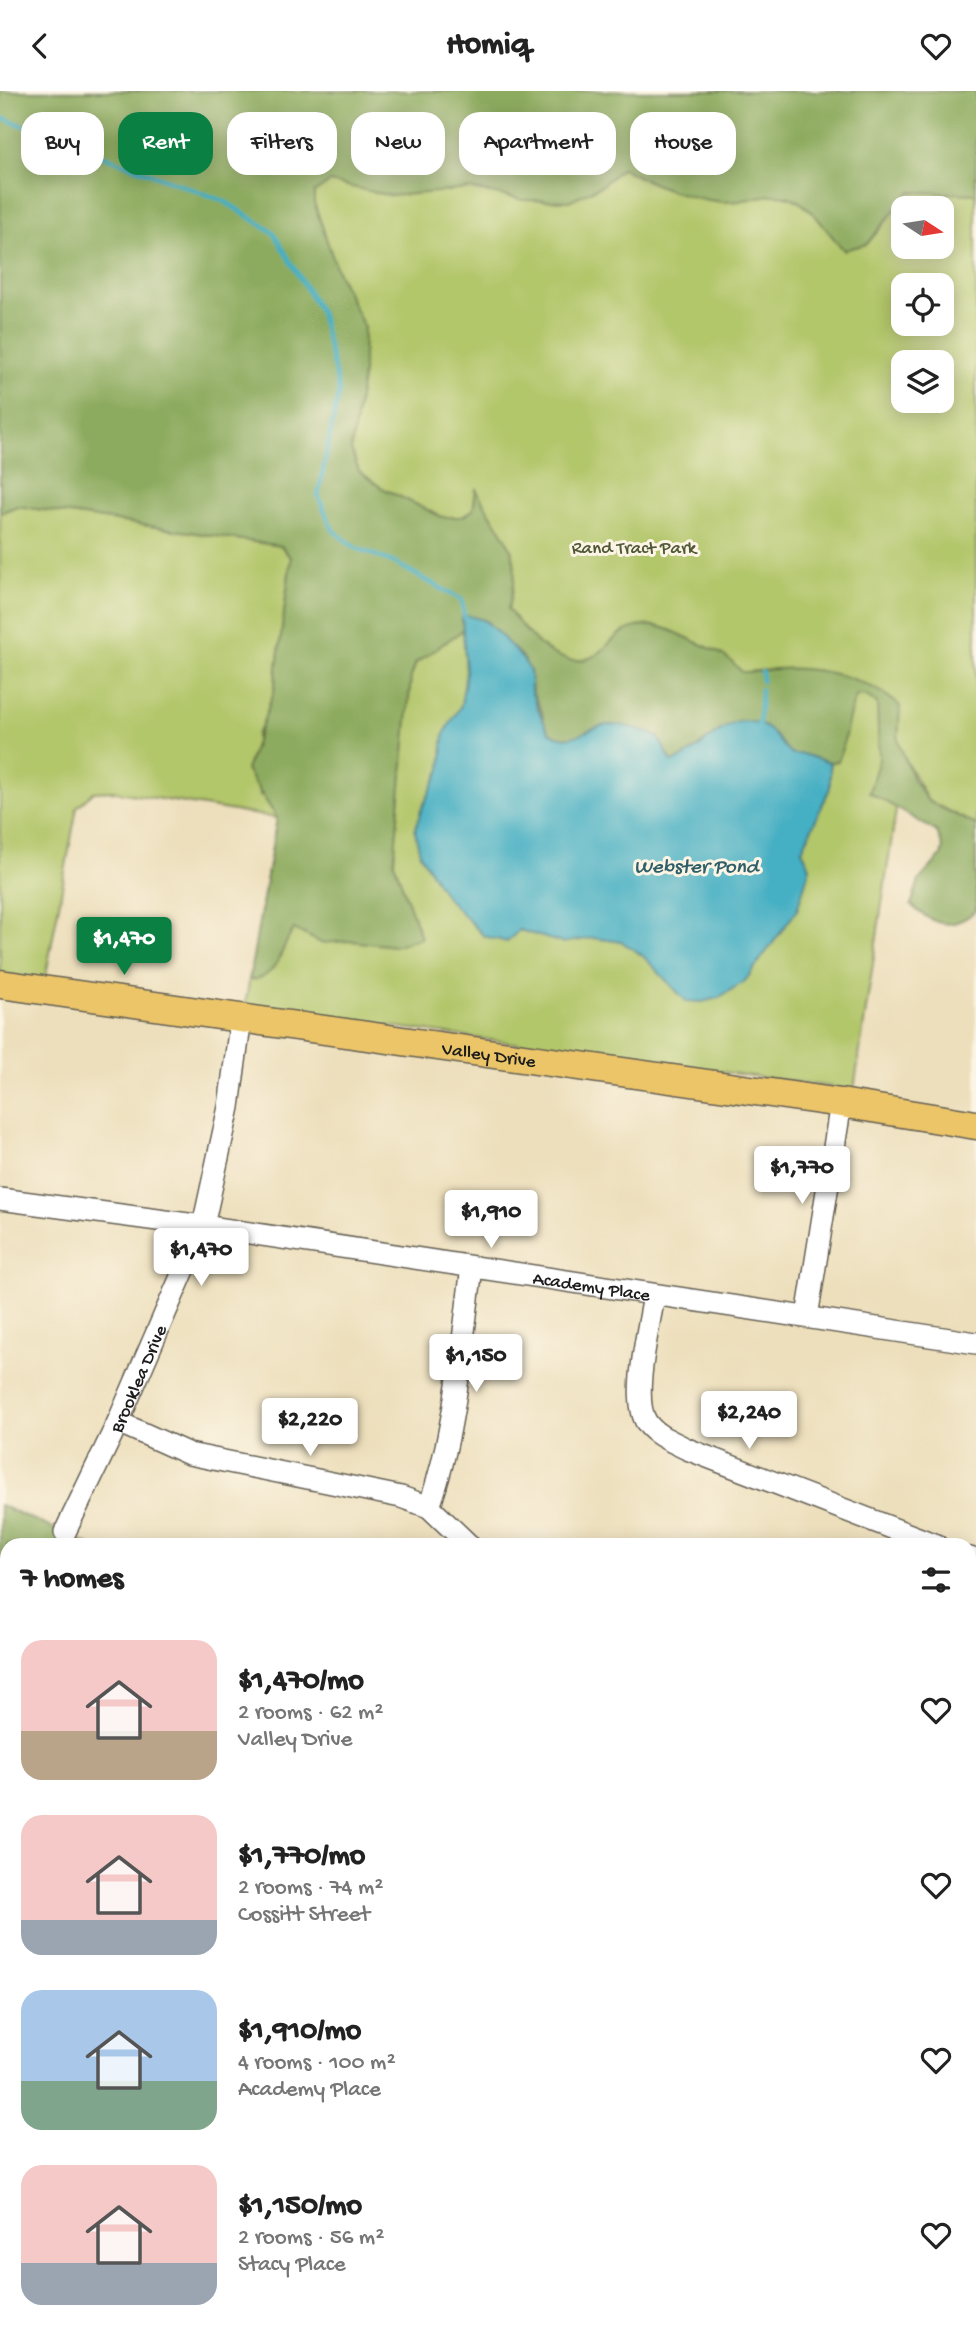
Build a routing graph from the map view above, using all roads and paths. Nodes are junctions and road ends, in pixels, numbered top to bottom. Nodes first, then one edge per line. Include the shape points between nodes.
1 (0, 984) edge
2 (241, 1017) junction
3 (841, 1103) junction
4 (976, 1125) edge
5 (0, 1199) edge
6 (203, 1226) junction
7 (471, 1269) junction
8 (654, 1295) junction
9 (807, 1317) junction
10 (976, 1343) edge
11 (118, 1422) junction
12 (429, 1507) junction
13 (65, 1532) dead end
14 (462, 1538) edge
15 (918, 1538) edge

1 - 2 main road, Valley Drive
2 - 3 main road, Valley Drive
2 - 6 street, Brooklea Drive via 229,1107
3 - 4 main road, Valley Drive
3 - 9 street
5 - 6 street, Academy Place
6 - 7 street, Academy Place
6 - 11 street, Brooklea Drive
7 - 8 street, Academy Place
7 - 12 street via 452,1408 439,1481
8 - 9 street, Academy Place
8 - 15 street via 640,1402 645,1421 654,1432 687,1450
9 - 10 street, Academy Place
11 - 12 street via 189,1454 401,1497
11 - 13 street, Brooklea Drive
12 - 14 street

